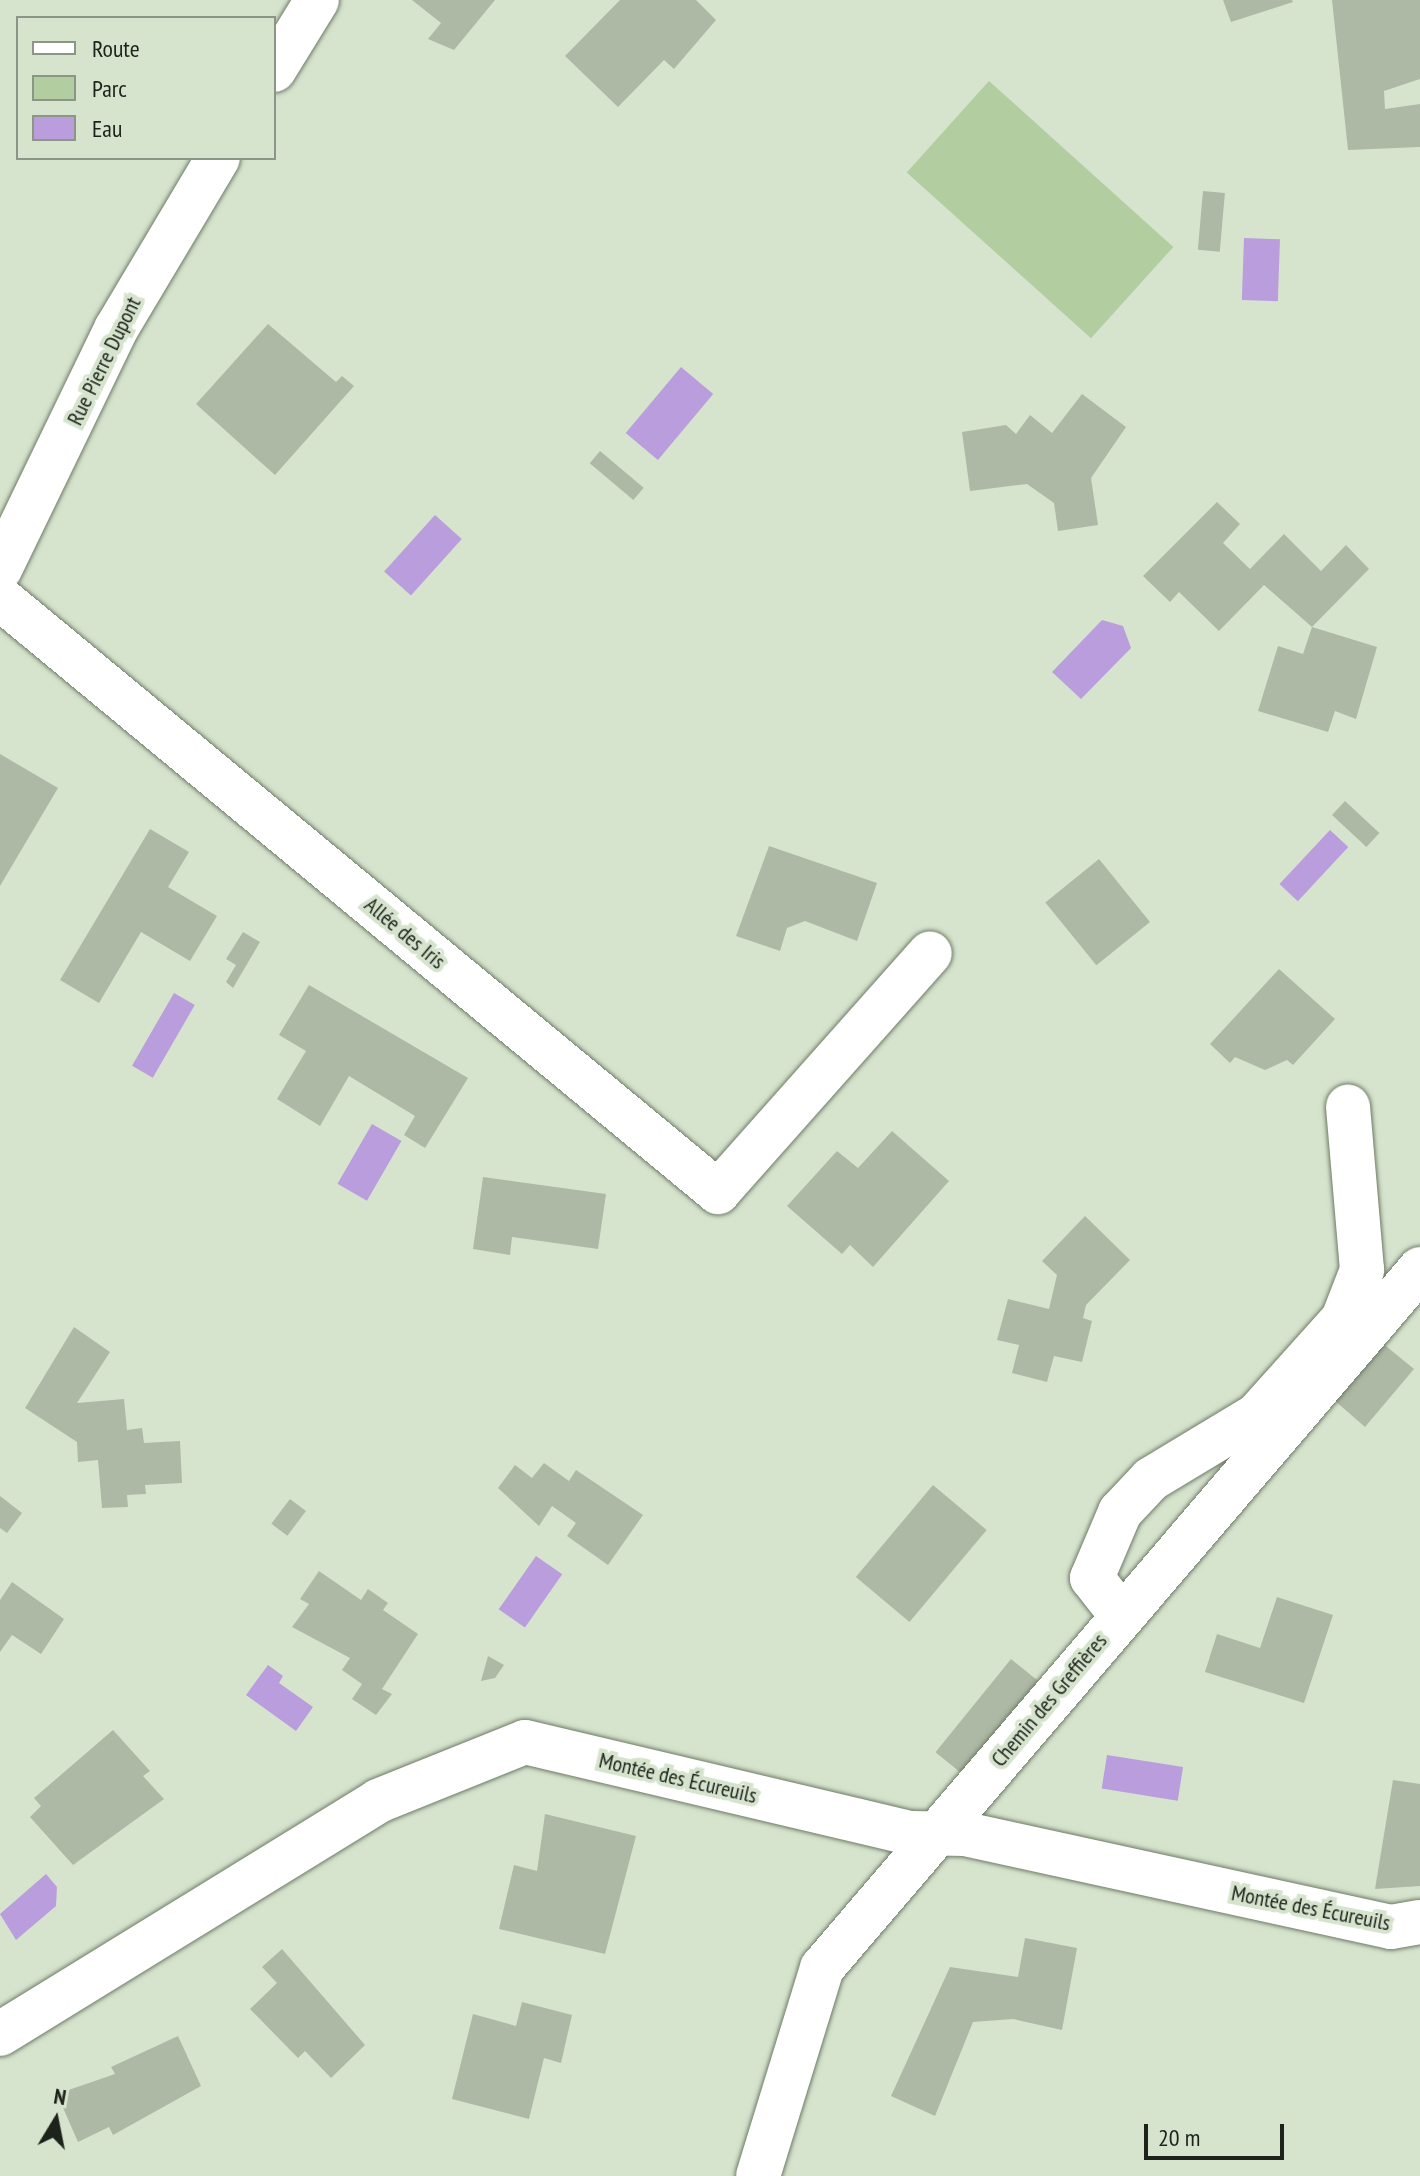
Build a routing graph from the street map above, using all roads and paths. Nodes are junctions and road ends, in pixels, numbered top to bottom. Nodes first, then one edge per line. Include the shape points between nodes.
1 (317, 0) edge
2 (276, 67) edge
3 (217, 160) edge
4 (0, 569) edge
5 (0, 598) edge
6 (930, 953) dead end
7 (1348, 1107) dead end
8 (1420, 1269) edge
9 (1121, 1615) junction
10 (939, 1831) junction
11 (1420, 1922) edge
12 (0, 2034) edge
13 (758, 2176) edge

1 - 2 street
3 - 4 street, Rue Pierre Dupont via 116,329
5 - 6 street, Allée des Iris via 718,1192
7 - 9 street via 1362,1270 1343,1319 1257,1415 1151,1479 1120,1512 1092,1578
8 - 9 street, Chemin des Greffières
9 - 10 street, Chemin des Greffières
10 - 11 street, Montée des Écureuils via 1391,1927
10 - 12 street, Montée des Écureuils via 911,1833 525,1742 378,1801
10 - 13 street, Chemin des Greffières via 822,1968

